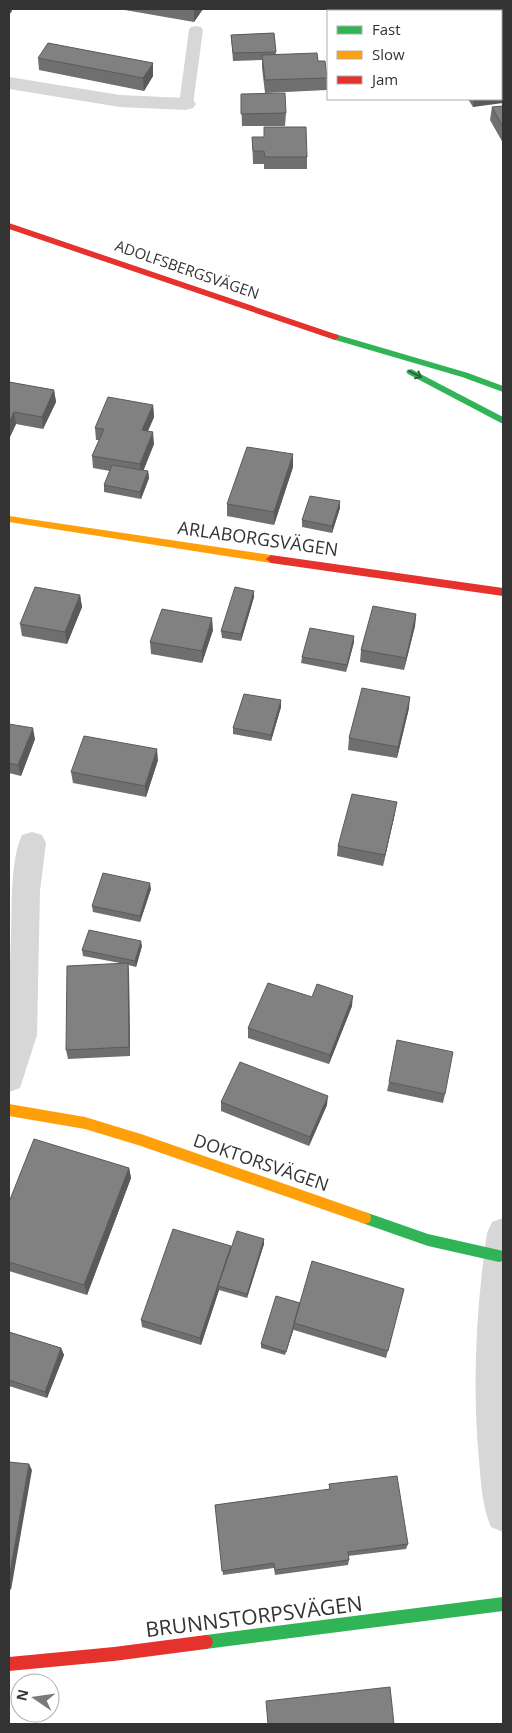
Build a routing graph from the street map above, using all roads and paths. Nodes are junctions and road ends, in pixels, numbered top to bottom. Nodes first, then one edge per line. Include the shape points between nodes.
1 (196, 30) dead end
2 (9, 83) edge
3 (186, 104) joint
4 (9, 226) edge
5 (356, 344) junction
6 (503, 389) edge
7 (503, 421) edge
8 (9, 519) edge
9 (503, 592) edge
10 (32, 843) dead end
11 (9, 1078) edge
12 (9, 1110) edge
13 (501, 1244) edge
14 (503, 1515) edge
15 (503, 1604) edge
16 (9, 1664) edge

1 - 3 lane
2 - 3 street via 120,101
4 - 5 street, ADOLFSBERGSVÄGEN
5 - 6 street, ADOLFSBERGSVÄGEN
5 -> 7 street, ADOLFSBERGSVÄGEN
8 - 9 street, ARLABORGSVÄGEN
10 - 11 street via 26,891 22,1035
12 - 13 street, DOKTORSVÄGEN via 86,1123 141,1140 428,1240
13 - 14 street via 490,1399
15 - 16 street, BRUNNSTORPSVÄGEN via 114,1654

